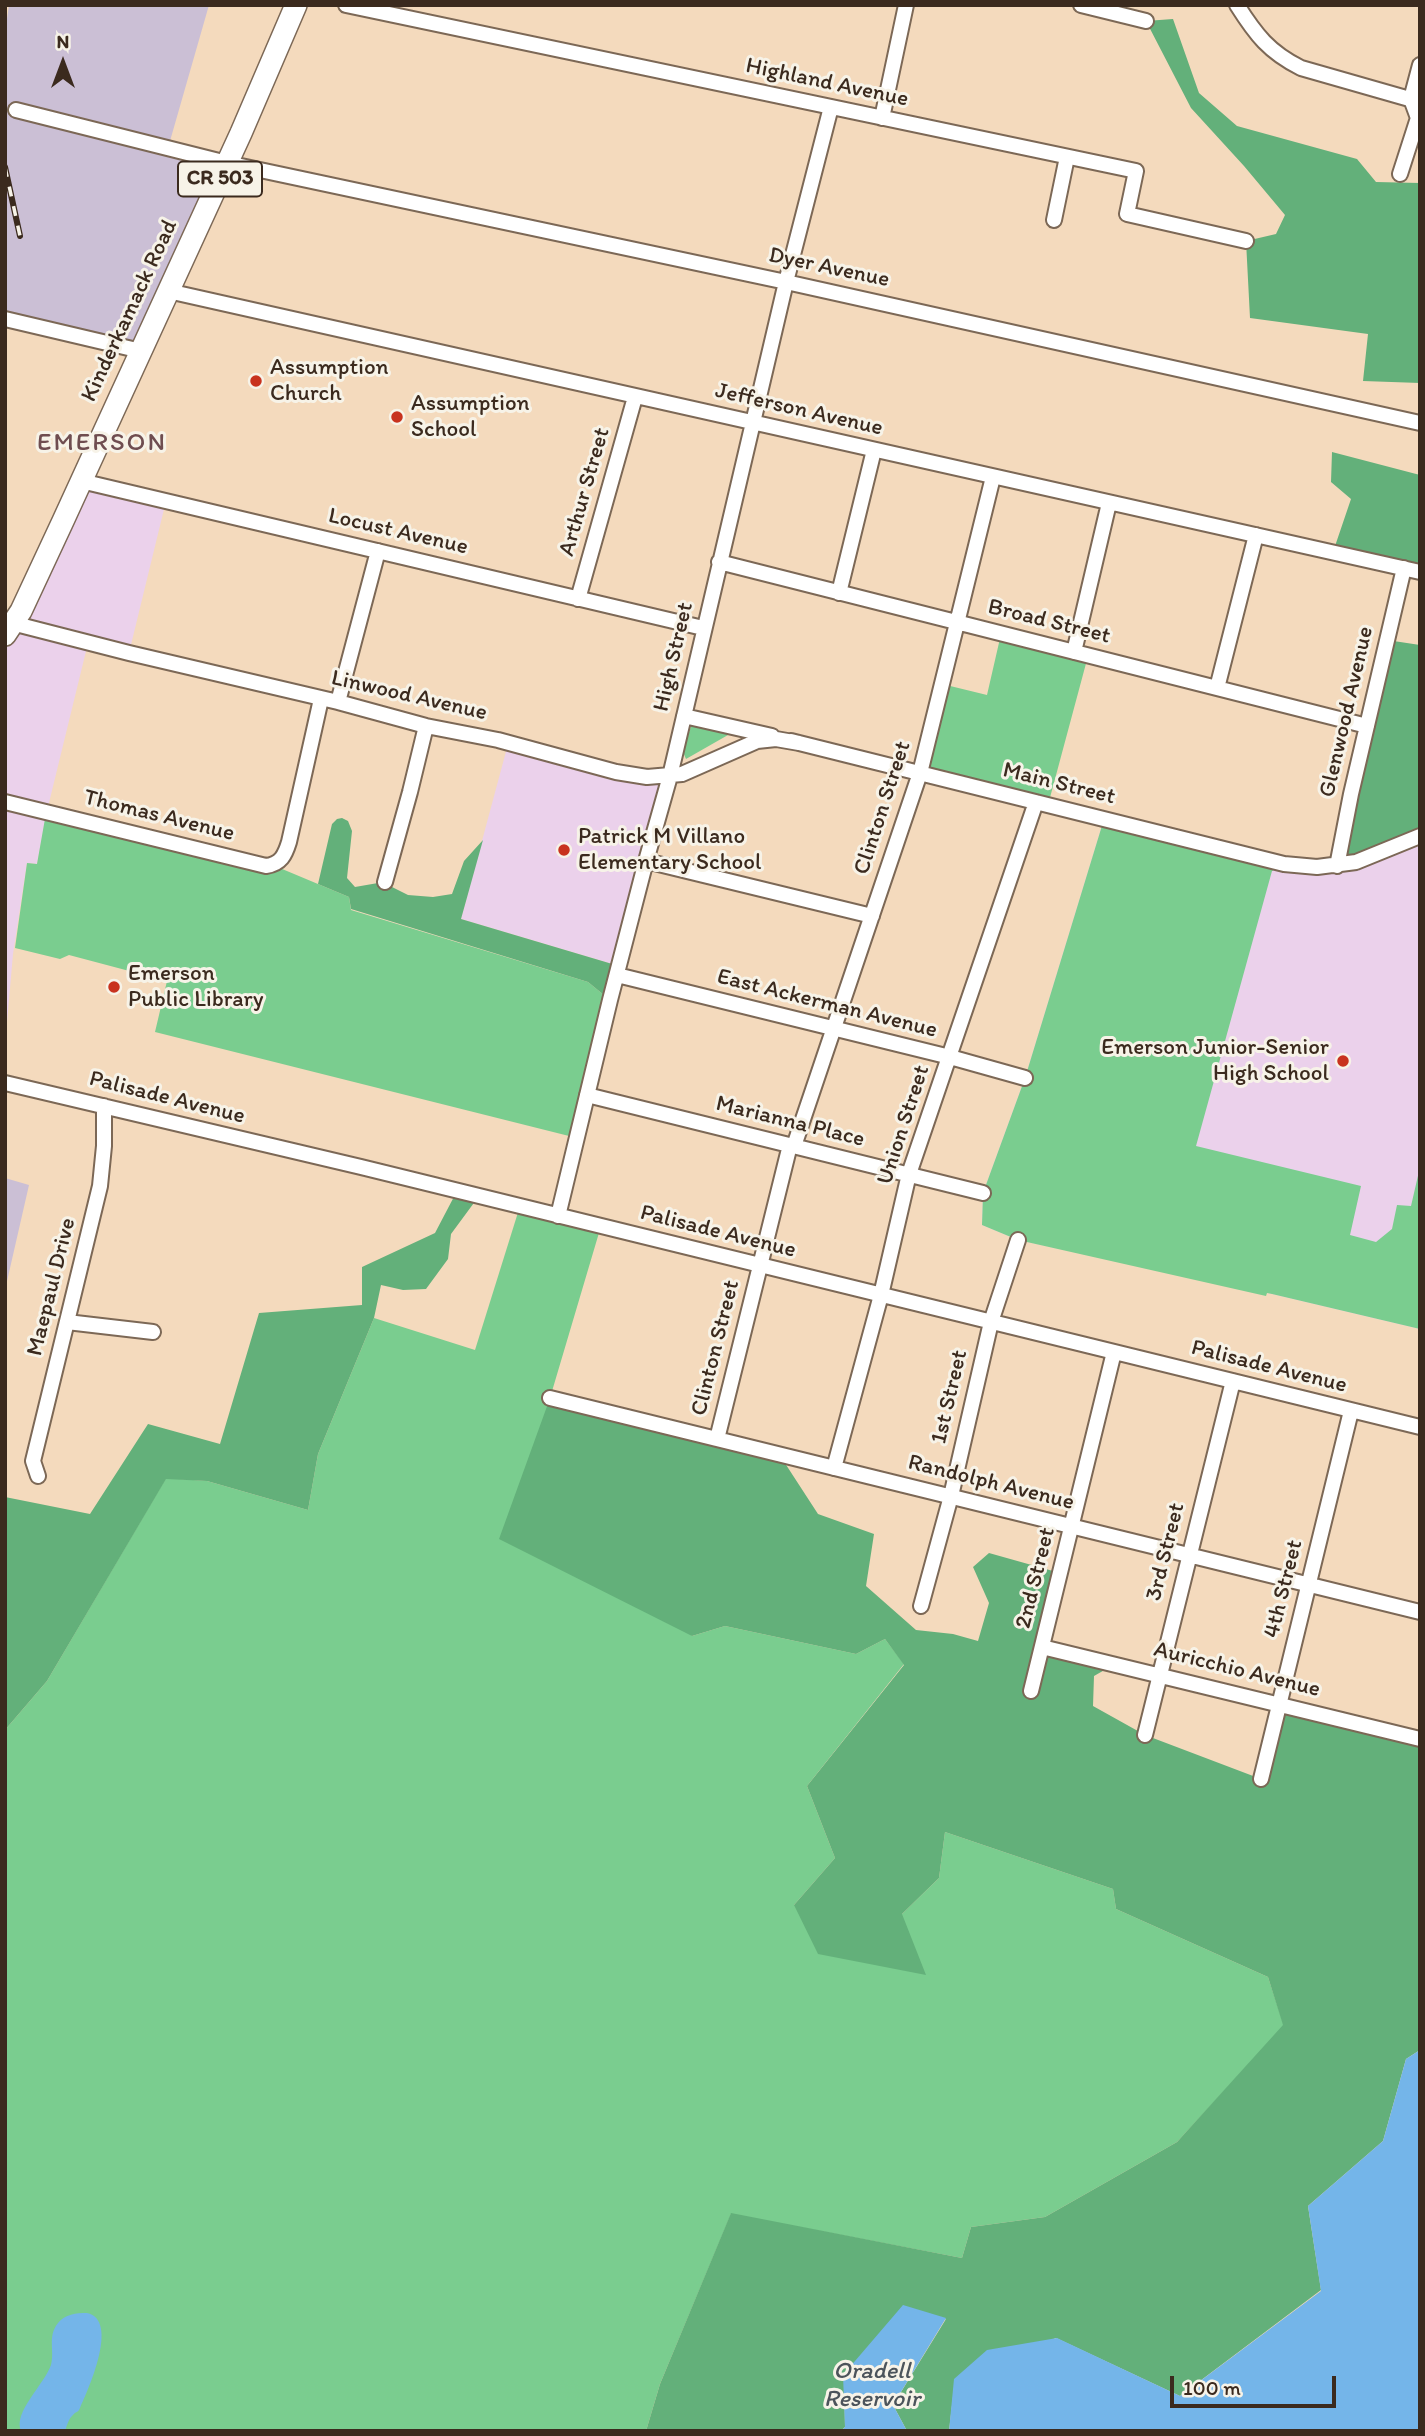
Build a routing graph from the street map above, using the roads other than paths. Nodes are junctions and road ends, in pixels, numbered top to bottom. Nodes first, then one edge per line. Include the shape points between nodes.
1 (296, 5) edge
2 (346, 5) edge
3 (906, 5) edge
4 (1080, 5) edge
5 (1237, 5) edge
6 (1146, 21) dead end
7 (1420, 65) edge
8 (1415, 100) edge
9 (831, 107) junction
10 (16, 110) dead end
11 (882, 118) junction
12 (1067, 157) junction
13 (227, 163) junction
14 (1400, 174) dead end
15 (1054, 220) dead end
16 (1246, 241) dead end
17 (786, 282) junction
18 (168, 291) junction
19 (5, 319) edge
20 (141, 351) junction
21 (635, 397) junction
22 (752, 423) junction
23 (1420, 423) edge
24 (874, 450) junction
25 (993, 477) junction
26 (81, 481) junction
27 (1109, 503) junction
28 (1256, 535) junction
29 (378, 551) junction
30 (719, 562) junction
31 (1404, 568) junction
32 (1420, 572) edge
33 (839, 593) junction
34 (579, 599) junction
35 (957, 623) junction
36 (8, 627) edge
37 (703, 628) junction
38 (1074, 652) junction
39 (1217, 688) junction
40 (321, 699) junction
41 (338, 702) junction
42 (684, 716) junction
43 (426, 726) junction
44 (1367, 726) junction
45 (799, 743) junction
46 (920, 773) junction
47 (670, 776) junction
48 (5, 802) edge
49 (1036, 802) junction
50 (1420, 836) edge
51 (646, 861) junction
52 (1337, 866) junction
53 (385, 882) dead end
54 (872, 916) junction
55 (617, 975) junction
56 (834, 1030) junction
57 (950, 1057) junction
58 (1026, 1079) dead end
59 (5, 1083) edge
60 (587, 1095) junction
61 (104, 1106) junction
62 (792, 1146) junction
63 (909, 1174) junction
64 (983, 1193) dead end
65 (558, 1216) junction
66 (1018, 1240) dead end
67 (760, 1265) junction
68 (881, 1295) junction
69 (991, 1321) junction
70 (67, 1322) junction
71 (153, 1332) dead end
72 (1114, 1352) junction
73 (1233, 1381) junction
74 (550, 1398) dead end
75 (1351, 1410) junction
76 (1420, 1427) edge
77 (717, 1439) junction
78 (834, 1468) junction
79 (38, 1476) dead end
80 (951, 1496) junction
81 (1071, 1526) junction
82 (1189, 1555) junction
83 (1309, 1585) junction
84 (921, 1606) dead end
85 (1420, 1612) edge
86 (1042, 1647) junction
87 (1160, 1674) junction
88 (1031, 1691) dead end
89 (1279, 1704) junction
90 (1144, 1735) dead end
91 (1420, 1739) edge
92 (1261, 1779) dead end

1 - 13 main road, Kinderkamack Road / CR 503
2 - 9 street, Highland Avenue
3 - 11 street
4 - 6 street
5 - 8 street via 1255,34 1285,60
7 - 8 street
8 - 14 street via 1418,118
9 - 11 street, Highland Avenue
9 - 17 street, High Street
10 - 13 street, Dyer Avenue
11 - 12 street, Highland Avenue
12 - 15 street
12 - 16 street, Highland Avenue via 1136,171 1127,214
13 - 17 street, Dyer Avenue
13 - 18 main road, Kinderkamack Road / CR 503
17 - 22 street, High Street
17 - 23 street, Dyer Avenue
18 - 20 main road, Kinderkamack Road / CR 503
18 - 21 street, Jefferson Avenue
19 - 20 street
20 - 26 main road, Kinderkamack Road / CR 503
21 - 22 street, Jefferson Avenue
21 - 34 street, Arthur Street
22 - 24 street, Jefferson Avenue
22 - 30 street, High Street
24 - 25 street, Jefferson Avenue
24 - 33 street
25 - 27 street, Jefferson Avenue
25 - 35 street, Clinton Street
26 - 29 street, Locust Avenue
26 - 36 main road, Kinderkamack Road / CR 503
27 - 28 street, Jefferson Avenue
27 - 38 street
28 - 31 street, Jefferson Avenue
28 - 39 street
29 - 34 street, Locust Avenue
29 - 41 street
30 - 33 street, Broad Street
30 - 37 street, High Street
31 - 32 street, Jefferson Avenue
31 - 44 street, Glenwood Avenue
33 - 35 street, Broad Street
34 - 37 street, Locust Avenue
35 - 38 street, Broad Street
35 - 46 street, Clinton Street
36 - 40 street, Linwood Avenue
37 - 42 street, High Street
38 - 39 street, Broad Street
39 - 44 street, Broad Street
40 - 41 street, Linwood Avenue
40 - 48 street, Thomas Avenue via 289,842 281,861 266,866
41 - 43 street, Linwood Avenue
42 - 45 street, Main Street
42 - 47 street, High Street
43 - 47 street, Linwood Avenue via 616,772
43 - 53 street
44 - 52 street, Glenwood Avenue
45 - 46 street, Main Street
45 - 47 street, Linwood Avenue via 757,741
46 - 49 street, Main Street
46 - 54 street, Clinton Street
47 - 51 street, High Street
49 - 52 street, Main Street via 1284,864
49 - 57 street, Union Street
50 - 52 street, Main Street via 1375,856
51 - 54 street
51 - 55 street, High Street
54 - 56 street, Clinton Street
55 - 56 street, East Ackerman Avenue
55 - 60 street, High Street
56 - 57 street, East Ackerman Avenue
56 - 62 street, Clinton Street
57 - 58 street, East Ackerman Avenue
57 - 63 street, Union Street
59 - 61 street, Palisade Avenue
60 - 62 street, Marianna Place
60 - 65 street, High Street
61 - 65 street, Palisade Avenue
61 - 70 street, Maepaul Drive via 100,1186
62 - 63 street, Marianna Place
62 - 67 street, Clinton Street
63 - 64 street, Marianna Place
63 - 68 street, Union Street
65 - 67 street, Palisade Avenue
66 - 69 street, 1st Street
67 - 68 street, Palisade Avenue
67 - 77 street, Clinton Street
68 - 69 street, Palisade Avenue
68 - 78 street, Union Street
69 - 72 street, Palisade Avenue
69 - 80 street, 1st Street
70 - 71 street
70 - 79 street, Maepaul Drive via 33,1461
72 - 73 street, Palisade Avenue
72 - 81 street, 2nd Street
73 - 75 street, Palisade Avenue
73 - 82 street, 3rd Street
74 - 77 street, Randolph Avenue
75 - 76 street, Palisade Avenue
75 - 83 street, 4th Street
77 - 78 street, Randolph Avenue
78 - 80 street, Randolph Avenue
80 - 81 street, Randolph Avenue
80 - 84 street, 1st Street
81 - 82 street, Randolph Avenue
81 - 86 street, 2nd Street
82 - 83 street, Randolph Avenue
82 - 87 street, 3rd Street
83 - 85 street, Randolph Avenue
83 - 89 street, 4th Street
86 - 87 street, Auricchio Avenue
86 - 88 street, 2nd Street
87 - 89 street, Auricchio Avenue
87 - 90 street, 3rd Street
89 - 91 street, Auricchio Avenue
89 - 92 street, 4th Street

